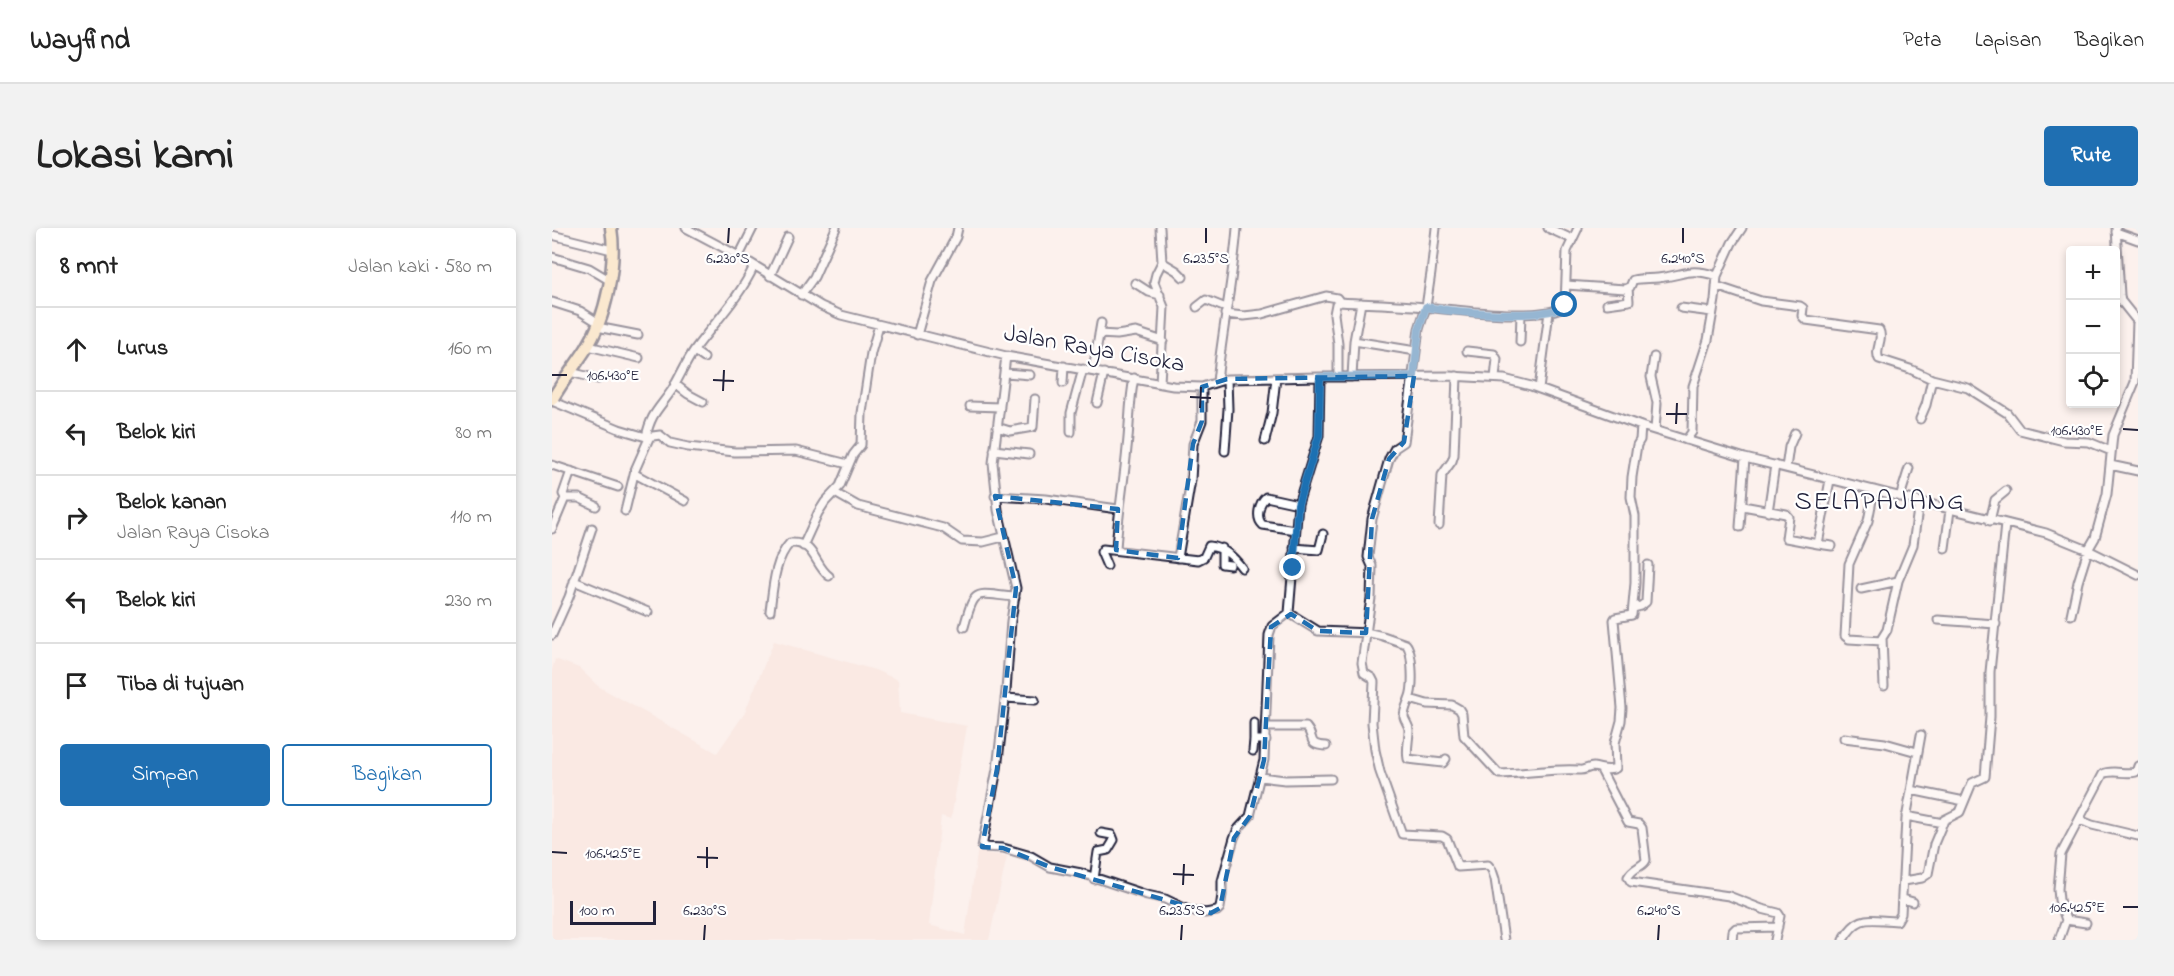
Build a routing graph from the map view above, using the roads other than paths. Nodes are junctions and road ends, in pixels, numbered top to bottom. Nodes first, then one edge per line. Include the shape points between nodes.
1 (611, 228) edge
2 (686, 228) edge
3 (753, 228) edge
4 (836, 228) edge
5 (958, 228) edge
6 (1160, 228) edge
7 (1237, 228) edge
8 (1436, 228) edge
9 (1548, 228) edge
10 (1578, 228) edge
11 (1742, 228) edge
12 (2116, 230) edge
13 (552, 235) edge
14 (788, 237) dead end
15 (1572, 239) junction
16 (2138, 240) edge
17 (612, 250) junction
18 (739, 256) junction
19 (552, 257) edge
20 (1162, 262) junction
21 (754, 266) junction
22 (770, 276) junction
23 (1717, 276) junction
24 (1184, 277) dead end
25 (609, 280) junction
26 (1134, 283) dead end
27 (1566, 285) junction
28 (1716, 286) junction
29 (1628, 288) junction
30 (801, 295) junction
31 (1160, 295) junction
32 (552, 302) edge
33 (1340, 302) junction
34 (1361, 303) junction
35 (1607, 304) dead end
36 (1197, 307) dead end
37 (1426, 307) junction
38 (1681, 308) dead end
39 (1226, 311) junction
40 (1549, 312) junction
41 (1712, 312) junction
42 (1521, 314) junction
43 (1101, 323) dead end
44 (598, 325) junction
45 (879, 326) junction
46 (1099, 334) junction
47 (638, 335) dead end
48 (917, 335) junction
49 (1163, 341) junction
50 (1354, 341) junction
51 (1520, 342) dead end
52 (588, 346) junction
53 (694, 351) junction
54 (1416, 351) junction
55 (1467, 351) dead end
56 (1006, 356) junction
57 (1654, 357) dead end
58 (639, 358) dead end
59 (704, 358) dead end
60 (2137, 360) edge
61 (1064, 366) junction
62 (1083, 369) junction
63 (1094, 370) junction
64 (570, 372) junction
65 (1005, 373) junction
66 (1104, 373) junction
67 (1030, 375) dead end
68 (1414, 376) junction
69 (1457, 376) junction
70 (1320, 377) junction
71 (1338, 377) junction
72 (1352, 377) junction
73 (1134, 378) junction
74 (1276, 378) junction
75 (1495, 378) junction
76 (598, 379) dead end
77 (1932, 379) junction
78 (1227, 380) junction
79 (1216, 382) junction
80 (1064, 383) dead end
81 (1160, 383) junction
82 (675, 384) junction
83 (1202, 387) junction
84 (1539, 389) junction
85 (1035, 399) dead end
86 (552, 400) edge
87 (703, 402) dead end
88 (1097, 403) dead end
89 (970, 406) dead end
90 (1000, 407) junction
91 (1920, 419) dead end
92 (1641, 426) junction
93 (997, 427) junction
94 (1655, 430) junction
95 (1071, 432) dead end
96 (1795, 432) dead end
97 (648, 437) junction
98 (1686, 440) junction
99 (1264, 441) dead end
100 (994, 450) junction
101 (1225, 451) dead end
102 (2111, 451) junction
103 (1029, 454) dead end
104 (1745, 458) junction
105 (848, 464) junction
106 (552, 465) edge
107 (1775, 465) junction
108 (2110, 465) junction
109 (1786, 468) junction
110 (1909, 468) dead end
111 (571, 471) junction
112 (2138, 471) edge
113 (635, 474) junction
114 (1830, 480) junction
115 (618, 487) dead end
116 (1874, 490) junction
117 (2006, 490) dead end
118 (835, 493) junction
119 (995, 496) junction
120 (1900, 497) junction
121 (565, 498) junction
122 (685, 501) dead end
123 (1919, 502) junction
124 (1298, 504) junction
125 (596, 506) dead end
126 (1743, 506) junction
127 (1119, 509) junction
128 (1950, 510) junction
129 (625, 511) dead end
130 (1768, 512) junction
131 (1990, 521) junction
132 (2005, 524) junction
133 (1439, 525) dead end
134 (1740, 527) dead end
135 (592, 528) dead end
136 (552, 530) edge
137 (1295, 530) junction
138 (1323, 534) dead end
139 (1003, 537) junction
140 (1818, 544) junction
141 (803, 546) junction
142 (1832, 546) dead end
143 (1294, 548) junction
144 (1945, 548) dead end
145 (1116, 549) junction
146 (1222, 549) junction
147 (2088, 550) junction
148 (1178, 558) junction
149 (1230, 565) dead end
150 (1648, 565) dead end
151 (1107, 566) dead end
152 (1242, 568) dead end
153 (2138, 575) edge
154 (829, 576) dead end
155 (574, 581) junction
156 (1898, 581) junction
157 (1861, 589) dead end
158 (1015, 597) junction
159 (1633, 608) junction
160 (770, 611) dead end
161 (648, 612) dead end
162 (1289, 613) junction
163 (2071, 615) dead end
164 (1938, 621) dead end
165 (1996, 624) junction
166 (964, 627) dead end
167 (1366, 633) junction
168 (552, 635) edge
169 (1882, 641) junction
170 (1884, 686) dead end
171 (1005, 698) junction
172 (1410, 699) junction
173 (1035, 700) dead end
174 (1254, 723) dead end
175 (1266, 727) junction
176 (1921, 735) dead end
177 (1844, 738) dead end
178 (1254, 740) junction
179 (1266, 740) junction
180 (1326, 746) dead end
181 (1253, 750) dead end
182 (1917, 752) junction
183 (1446, 759) dead end
184 (1601, 770) junction
185 (2137, 770) edge
186 (1260, 777) junction
187 (1331, 779) dead end
188 (1911, 790) junction
189 (1964, 801) junction
190 (1906, 816) junction
191 (2080, 820) junction
192 (1943, 823) junction
193 (1101, 833) dead end
194 (2138, 836) edge
195 (1094, 879) junction
196 (1904, 881) junction
197 (1903, 899) junction
198 (1913, 902) dead end
199 (2066, 920) junction
200 (2086, 923) dead end
201 (1778, 927) junction
202 (1504, 940) edge
203 (1732, 940) edge
204 (1775, 940) edge
205 (1843, 940) edge
206 (2060, 940) edge

1 - 17 highway
2 - 18 street, Jalan Raya Cisoka
3 - 18 street
4 - 30 street via 814,277
5 - 48 street via 932,281
6 - 20 street
7 - 39 street
8 - 37 street
9 - 15 street
10 - 15 street
11 - 23 street
12 - 16 street
12 - 60 street via 2120,295 2137,321
13 - 17 street
14 - 22 street
15 - 27 street via 1567,251
17 - 25 highway
18 - 21 street, Jalan Raya Cisoka
19 - 25 street via 589,268
20 - 24 street
20 - 31 street via 1154,282
21 - 22 street, Jalan Raya Cisoka
21 - 53 street
22 - 30 street, Jalan Raya Cisoka
23 - 28 street
23 - 29 street via 1686,271 1669,277 1635,279
25 - 44 highway
26 - 31 street
27 - 29 street
27 - 40 street via 1565,305
28 - 41 street
28 - 77 street via 1761,301 1800,306 1806,320 1879,330 1880,359
29 - 35 street via 1629,301
30 - 45 street, Jalan Raya Cisoka via 841,315
31 - 49 street via 1164,307
32 - 44 street via 580,311
33 - 34 street
33 - 39 street via 1326,296 1262,314 1244,316
33 - 71 street via 1335,314
34 - 37 street
34 - 50 street
36 - 39 street via 1206,300
37 - 42 street
37 - 54 street
38 - 41 street
39 - 79 street
40 - 42 street
40 - 84 street
41 - 98 street via 1706,349 1693,386 1692,432
42 - 51 street
43 - 46 street
44 - 47 street
44 - 52 highway
45 - 48 street, Jalan Raya Cisoka
45 - 105 street via 862,412 862,440
46 - 49 street via 1136,332
46 - 63 street
48 - 56 street, Jalan Raya Cisoka
49 - 81 street
50 - 54 street
50 - 72 street
52 - 58 street
52 - 64 highway
53 - 59 street
53 - 82 street
54 - 68 street
55 - 75 street via 1494,354
56 - 61 street, Jalan Raya Cisoka
56 - 65 street
57 - 94 street via 1651,377 1657,404
60 - 102 street via 2134,382 2113,435
61 - 62 street, Jalan Raya Cisoka
61 - 80 street
62 - 63 street, Jalan Raya Cisoka
62 - 95 street via 1071,413
63 - 66 street, Jalan Raya Cisoka
64 - 76 street
64 - 86 highway
65 - 67 street
65 - 90 street
66 - 73 street, Jalan Raya Cisoka
66 - 88 street
68 - 69 street, Jalan Raya Cisoka
68 - 72 street, Jalan Raya Cisoka
68 - 167 street via 1404,442 1389,459 1372,519 1368,557 1371,598
69 - 75 street, Jalan Raya Cisoka
69 - 133 street via 1454,455 1442,475
70 - 71 street, Jalan Raya Cisoka
70 - 74 street, Jalan Raya Cisoka
70 - 124 street via 1319,436
71 - 72 street, Jalan Raya Cisoka
73 - 81 street, Jalan Raya Cisoka
73 - 127 street
74 - 78 street, Jalan Raya Cisoka
74 - 99 street
75 - 84 street, Jalan Raya Cisoka
77 - 91 street
77 - 102 street via 1968,388 2007,414 2020,430 2064,441 2089,442
78 - 79 street, Jalan Raya Cisoka
78 - 101 street
79 - 83 street, Jalan Raya Cisoka
81 - 83 street, Jalan Raya Cisoka
82 - 87 street
82 - 97 street via 649,420
83 - 148 street via 1202,421 1192,444 1190,491
84 - 92 street, Jalan Raya Cisoka
85 - 93 street via 1033,427 1010,431
86 - 97 street
89 - 90 street
90 - 93 street
92 - 94 street, Jalan Raya Cisoka
92 - 159 street via 1631,497 1635,516
93 - 100 street
94 - 98 street, Jalan Raya Cisoka
96 - 109 street
97 - 105 street via 660,435 673,444 704,450 796,451
97 - 113 street
98 - 104 street, Jalan Raya Cisoka
100 - 103 street
100 - 119 street
102 - 108 street
104 - 107 street, Jalan Raya Cisoka
104 - 126 street
105 - 118 street
106 - 111 street
107 - 109 street, Jalan Raya Cisoka
107 - 130 street
108 - 112 street
108 - 147 street via 2107,494
109 - 114 street, Jalan Raya Cisoka
110 - 120 street
111 - 115 street
111 - 121 street via 562,494
113 - 122 street
113 - 129 street
114 - 116 street, Jalan Raya Cisoka
114 - 140 street
116 - 120 street, Jalan Raya Cisoka
116 - 169 street via 1868,521 1850,564 1845,636
117 - 131 street via 1995,500
118 - 139 street via 858,506 943,528 962,541 983,542
118 - 141 street via 825,502
119 - 127 street
119 - 139 street
120 - 123 street, Jalan Raya Cisoka
121 - 125 street via 579,498
121 - 136 street
123 - 128 street, Jalan Raya Cisoka
123 - 156 street via 1913,545
124 - 137 street
124 - 137 street via 1266,497 1260,504 1259,519 1263,525
126 - 130 street
126 - 134 street
127 - 145 street
128 - 131 street, Jalan Raya Cisoka
128 - 144 street
130 - 140 street via 1788,515 1786,535 1790,540
131 - 132 street, Jalan Raya Cisoka
132 - 147 street, Jalan Raya Cisoka via 2046,533
132 - 165 street
135 - 155 street
137 - 143 street
138 - 143 street via 1319,550
139 - 158 street via 1016,581
140 - 142 street
141 - 154 street via 815,554 821,571
141 - 160 street via 790,543 781,555
143 - 162 street
145 - 148 street
145 - 151 street via 1101,550
146 - 148 street via 1209,546 1198,560
146 - 149 street via 1222,564
146 - 152 street
147 - 153 street, Jalan Raya Cisoka
147 - 163 street
150 - 159 street via 1646,603
155 - 161 street
155 - 168 street
156 - 157 street
156 - 169 street
158 - 166 street via 974,597
158 - 171 street
159 - 184 street via 1630,616 1615,619 1621,721 1615,743 1616,768
162 - 167 street via 1318,631
162 - 175 street via 1272,626 1269,635
164 - 165 street
165 - 189 street via 1986,772 1985,777 1972,783
167 - 172 street via 1409,647
167 - 202 street via 1362,663 1364,673 1374,682 1373,737 1380,772 1402,834 1442,836 1447,839 1458,867 1488,865 1495,879
169 - 170 street
171 - 173 street
171 - 195 street via 982,847 1003,848
172 - 183 street via 1404,720 1409,729 1408,759 1443,763
172 - 184 street via 1459,709 1464,736 1499,774 1581,771 1592,767
174 - 178 street
175 - 179 street
175 - 180 street via 1306,727 1312,743
176 - 182 street
177 - 182 street via 1886,743
178 - 179 street
178 - 181 street
179 - 186 street
182 - 188 street
184 - 201 street via 1628,822 1642,828 1646,860 1632,870 1630,882 1729,896 1778,913
185 - 191 street via 2105,772
186 - 187 street
186 - 195 street via 1250,816 1234,838 1217,911 1196,912
188 - 189 street
188 - 190 street
189 - 192 street via 1960,812
190 - 192 street
190 - 196 street
191 - 194 street
191 - 199 street via 2061,854 2059,900
192 - 196 street via 1928,874
193 - 195 street via 1112,835 1114,840 1108,850 1098,852
196 - 197 street
197 - 198 street
197 - 205 street via 1897,921 1857,922
199 - 200 street
199 - 206 street
201 - 203 street via 1736,928
201 - 204 street

